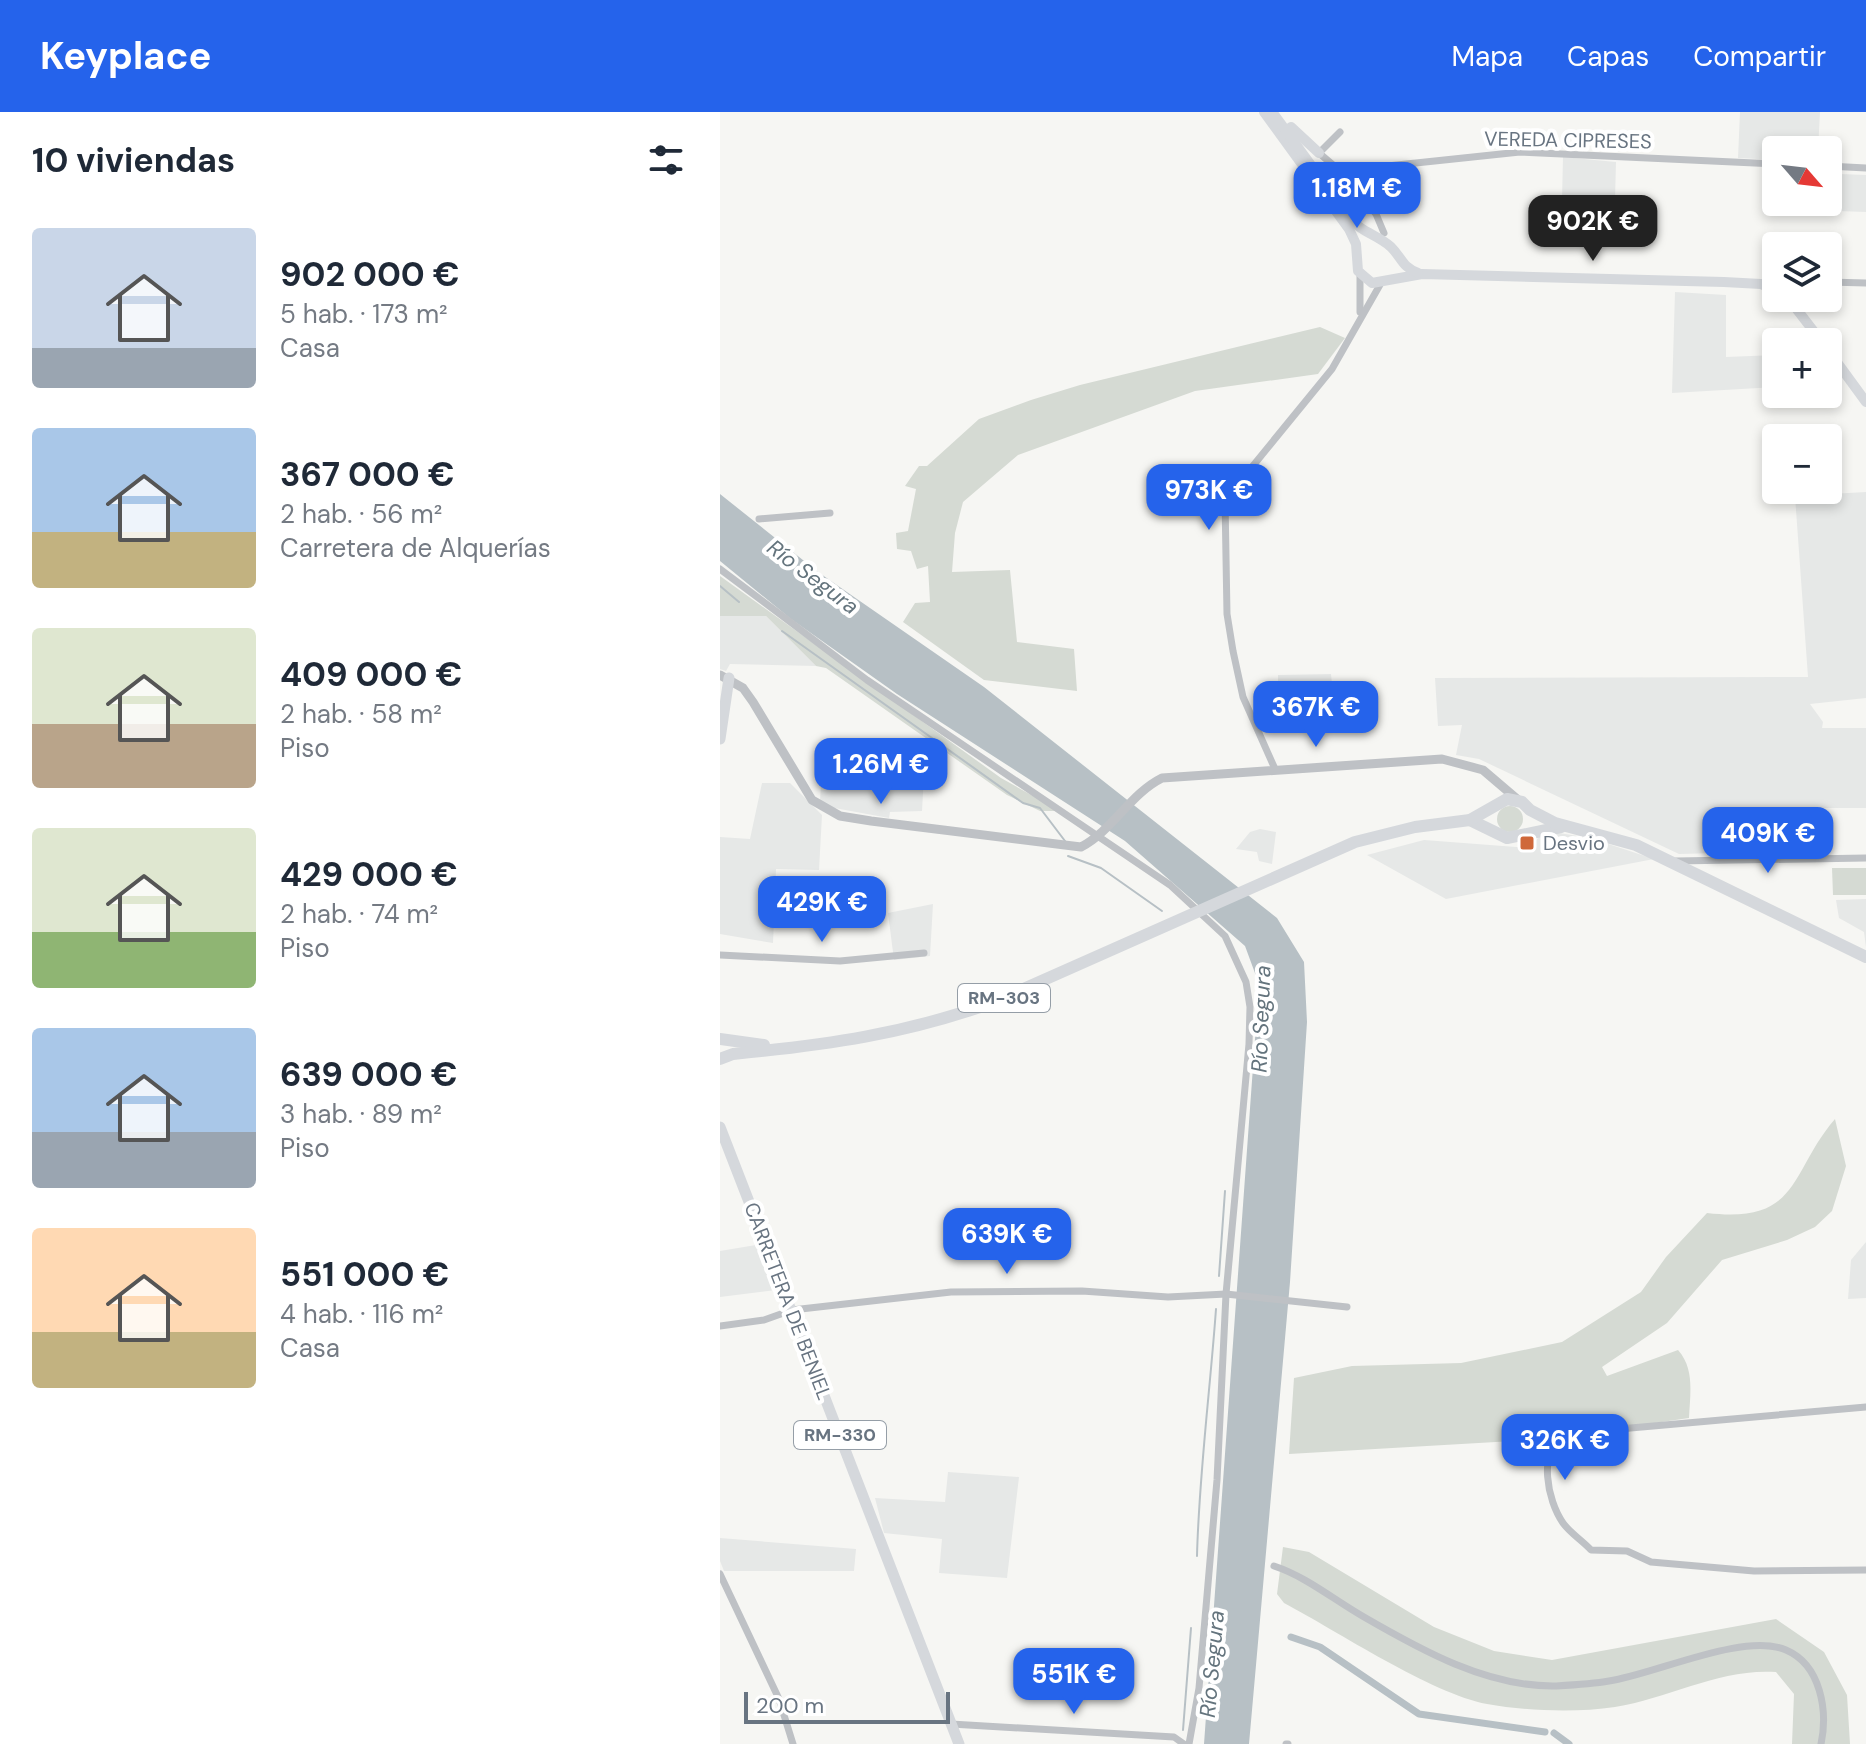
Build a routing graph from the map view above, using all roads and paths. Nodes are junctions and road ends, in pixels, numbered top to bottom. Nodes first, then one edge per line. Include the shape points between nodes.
1 (1264, 112) edge
2 (1273, 112) edge
3 (1340, 132) dead end
4 (1319, 153) junction
5 (1762, 163) edge
6 (1842, 167) edge
7 (1866, 168) edge
8 (1340, 171) junction
9 (1324, 182) junction
10 (1337, 211) junction
11 (1353, 222) junction
12 (1382, 238) junction
13 (1357, 256) junction
14 (1397, 259) junction
15 (1422, 274) junction
16 (1360, 275) junction
17 (1385, 281) junction
18 (1842, 282) edge
19 (1866, 283) edge
20 (1761, 284) edge
21 (1799, 312) edge
22 (1811, 328) edge
23 (1354, 333) junction
24 (1842, 369) edge
25 (1866, 402) edge
26 (830, 513) dead end
27 (759, 519) dead end
28 (720, 569) edge
29 (724, 677) edge
30 (722, 718) edge
31 (720, 739) edge
32 (1275, 769) junction
33 (1500, 782) junction
34 (1517, 799) junction
35 (1496, 806) junction
36 (1530, 810) junction
37 (1470, 820) junction
38 (1576, 828) junction
39 (1494, 829) junction
40 (1525, 833) junction
41 (1100, 835) junction
42 (1866, 858) edge
43 (1670, 862) junction
44 (924, 953) dead end
45 (720, 955) edge
46 (1866, 957) edge
47 (720, 1039) edge
48 (720, 1047) edge
49 (807, 1047) junction
50 (720, 1059) edge
51 (720, 1127) edge
52 (1226, 1294) junction
53 (1347, 1307) dead end
54 (792, 1310) junction
55 (720, 1326) edge
56 (1866, 1407) edge
57 (1274, 1566) dead end
58 (1866, 1570) edge
59 (720, 1574) edge
60 (951, 1724) junction
61 (793, 1744) edge
62 (959, 1744) edge
63 (1186, 1744) edge
64 (1821, 1744) edge

1 - 10 main road
2 - 4 main road
2 - 9 main road
3 - 4 street
4 - 8 street
5 - 8 street, VEREDA CIPRESES via 1520,152
6 - 7 street
8 - 9 main road
8 - 11 main road via 1338,192
8 - 12 street via 1376,214
9 - 10 main road
9 - 11 main road
10 - 13 main road via 1353,236
11 - 12 main road
12 - 13 main road
12 - 14 main road
13 - 16 main road
14 - 15 main road
14 - 17 main road
15 - 17 main road
15 - 20 main road
16 - 17 main road via 1367,281
16 - 23 street via 1362,307
17 - 23 street
18 - 19 street
21 - 22 main road
23 - 32 street via 1332,369 1225,500 1227,614 1233,651 1243,697
24 - 25 main road
26 - 27 street
28 - 41 street via 878,687
29 - 30 main road
29 - 41 street via 753,702 805,792 821,808 840,816 1070,847 1081,847
30 - 31 main road
32 - 33 street via 1442,759 1472,765
32 - 41 street via 1162,778
33 - 34 street
33 - 35 street
34 - 35 highway, RM-303
34 - 36 highway, RM-303
35 - 37 highway, RM-303
35 - 39 highway
36 - 38 highway, RM-303
36 - 40 highway
37 - 39 highway, RM-303
37 - 49 highway, RM-303 via 1355,842 944,1020
38 - 40 highway, RM-303
38 - 43 highway, RM-303 via 1636,845
39 - 40 highway, RM-303 via 1507,838
41 - 52 street via 1170,885 1225,936 1246,982 1249,1044
42 - 43 street
43 - 46 highway, RM-303
44 - 45 street via 840,961
47 - 49 highway
48 - 49 highway, RM-303
49 - 50 highway
51 - 54 main road, CARRETERA DE BENIEL / RM-330
52 - 53 street
52 - 54 street via 951,1292
52 - 63 street via 1199,1688
54 - 55 street
54 - 60 main road, CARRETERA DE BENIEL / RM-330
56 - 58 street via 1563,1434 1552,1442 1546,1459 1562,1522 1591,1550 1627,1551 1651,1562 1754,1571
57 - 64 street via 1445,1660 1496,1679 1553,1686 1610,1681 1709,1654 1762,1644 1777,1647 1805,1665 1821,1691
59 - 61 street via 779,1699
60 - 62 main road, CARRETERA DE BENIEL / RM-330
60 - 63 street via 1174,1737

